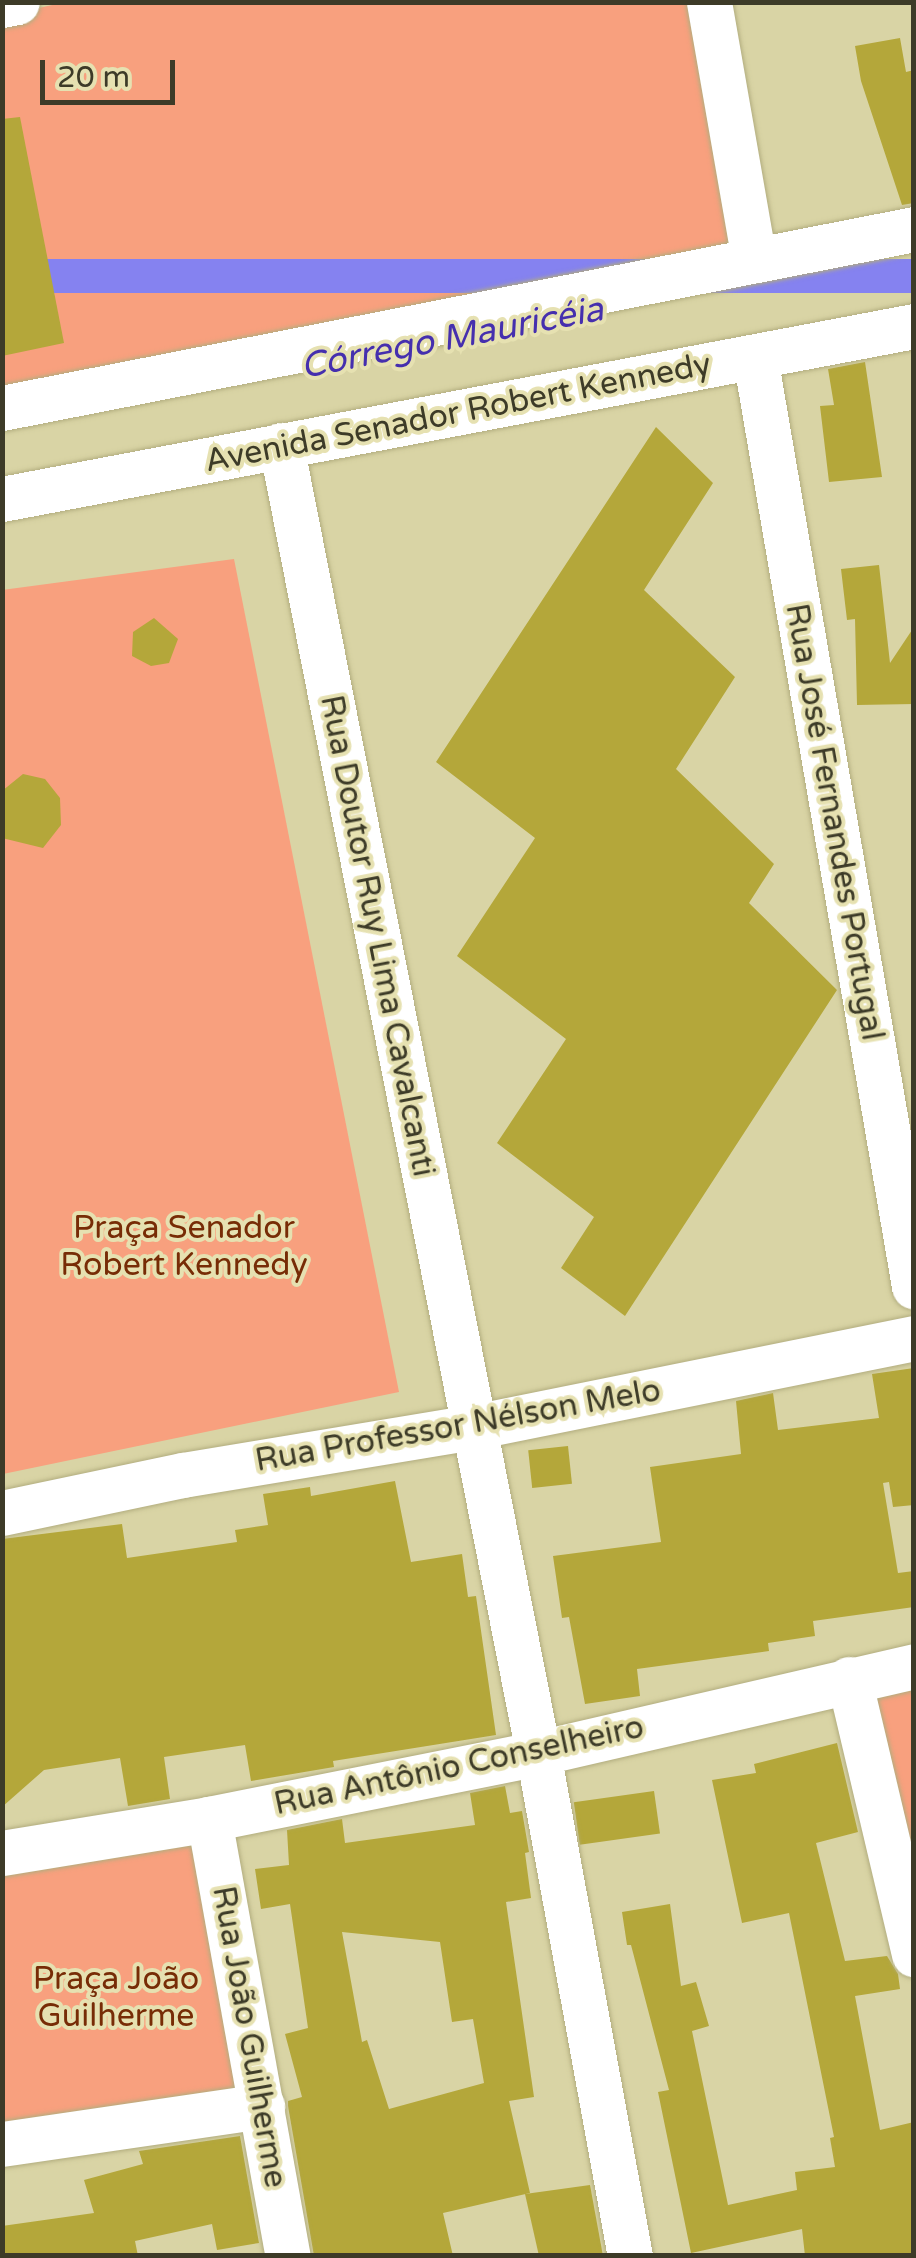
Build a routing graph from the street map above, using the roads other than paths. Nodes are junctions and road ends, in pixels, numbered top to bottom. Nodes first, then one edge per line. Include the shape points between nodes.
1 (17, 2) edge
2 (710, 2) edge
3 (2, 6) edge
4 (914, 228) edge
5 (754, 260) junction
6 (914, 326) edge
7 (755, 358) junction
8 (2, 408) edge
9 (282, 445) junction
10 (2, 499) edge
11 (914, 1286) edge
12 (914, 1338) edge
13 (473, 1428) junction
14 (2, 1513) edge
15 (914, 1666) edge
16 (849, 1679) junction
17 (538, 1752) junction
18 (209, 1818) junction
19 (2, 1854) edge
20 (913, 1953) edge
21 (262, 2106) junction
22 (2, 2144) edge
23 (288, 2256) edge
24 (630, 2256) edge

1 - 3 street
2 - 5 street
4 - 5 street
5 - 8 street
6 - 7 street, Avenida Senador Robert Kennedy
7 - 9 street, Avenida Senador Robert Kennedy
7 - 11 street, Rua José Fernandes Portugal
9 - 10 street, Avenida Senador Robert Kennedy
9 - 13 street, Rua Doutor Ruy Lima Cavalcanti
12 - 13 street, Rua Professor Nélson Melo
13 - 14 street, Rua Professor Nélson Melo via 184,1475
13 - 17 street, Rua Doutor Ruy Lima Cavalcanti
15 - 16 street, Rua Antônio Conselheiro
16 - 17 street, Rua Antônio Conselheiro
16 - 20 street
17 - 18 street, Rua Antônio Conselheiro
17 - 24 street, Rua Doutor Ruy Lima Cavalcanti
18 - 19 street, Rua Antônio Conselheiro
18 - 21 street, Rua João Guilherme
21 - 22 street
21 - 23 street, Rua João Guilherme

